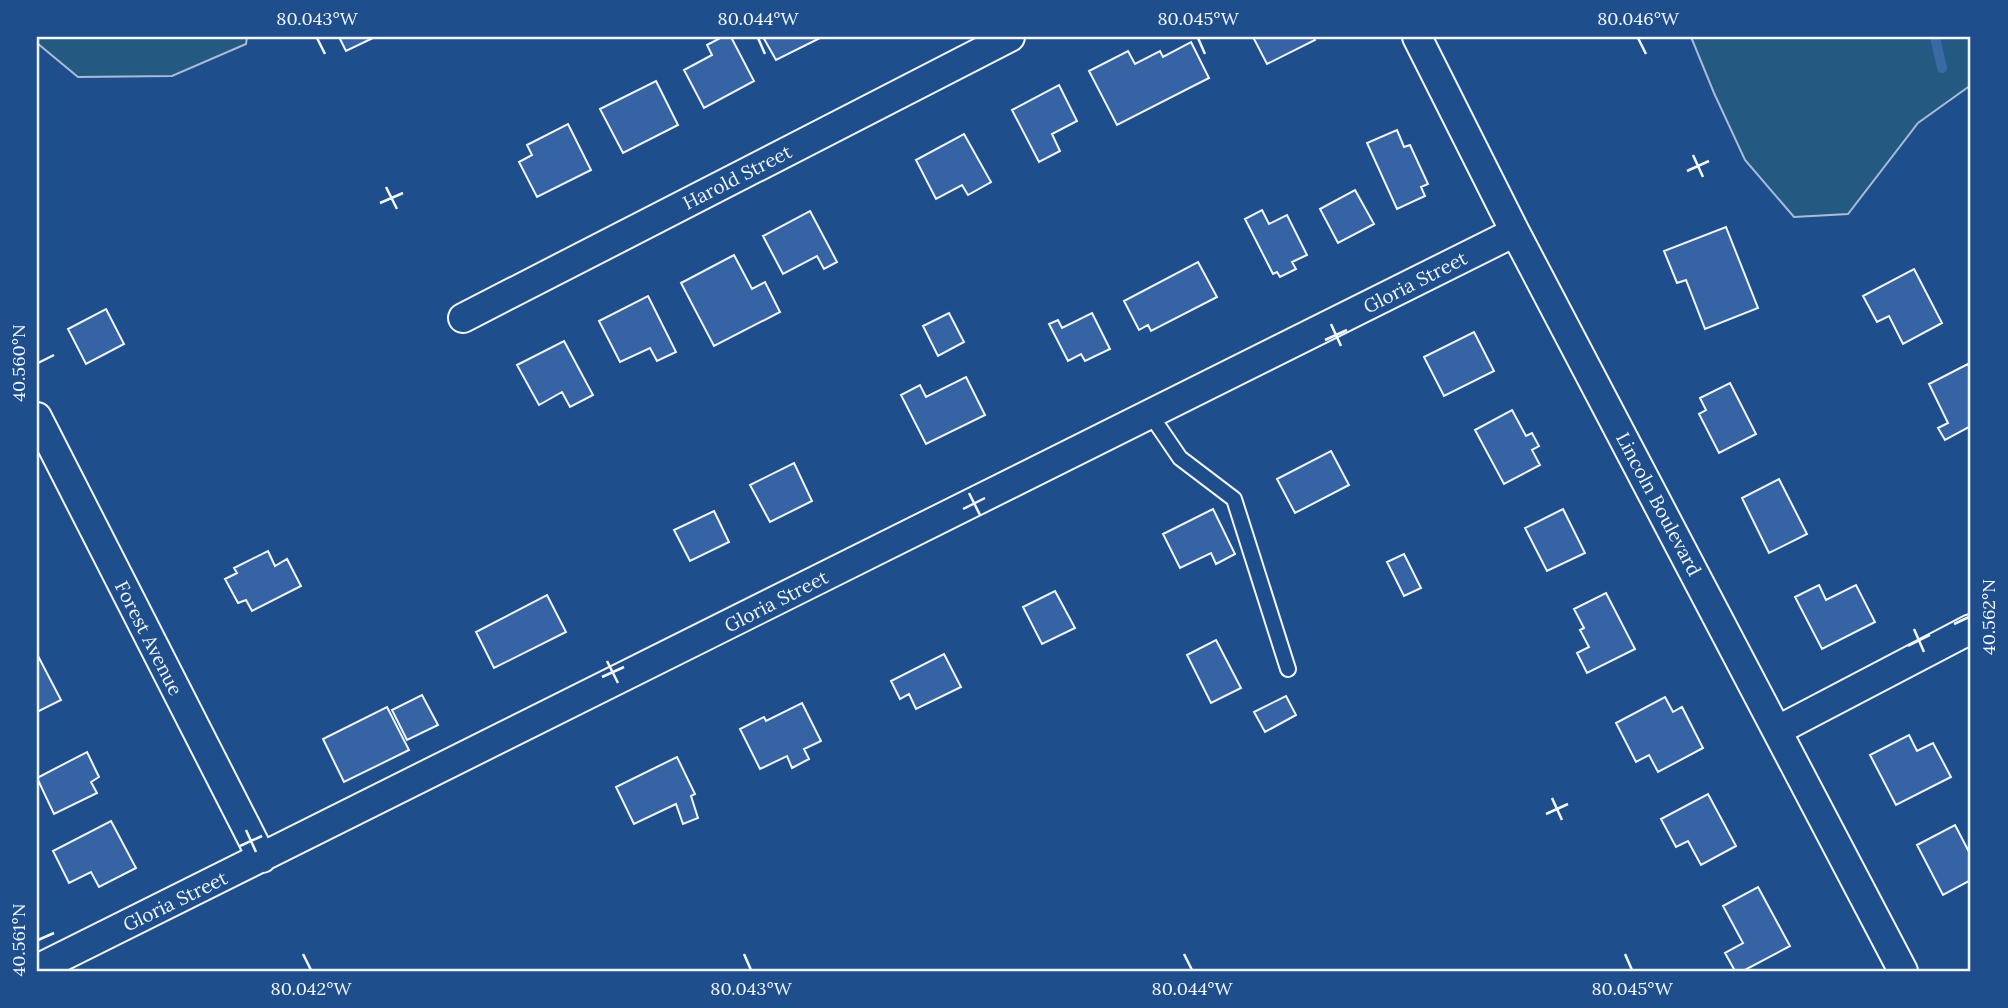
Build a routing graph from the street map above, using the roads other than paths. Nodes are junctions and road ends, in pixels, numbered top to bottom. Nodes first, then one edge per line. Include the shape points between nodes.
1 (1010, 37) edge
2 (1417, 37) edge
3 (1515, 232) junction
4 (463, 318) dead end
5 (1150, 414) junction
6 (37, 417) edge
7 (1971, 629) edge
8 (1288, 669) dead end
9 (1778, 730) junction
10 (262, 858) junction
11 (37, 969) edge
12 (1903, 971) edge

1 - 4 street, Harold Street
2 - 3 street, Lincoln Boulevard
3 - 5 street, Gloria Street
3 - 9 street, Lincoln Boulevard
5 - 8 lane via 1180,458 1234,499
5 - 10 street, Gloria Street
6 - 10 street, Forest Avenue
7 - 9 street
9 - 12 street, Lincoln Boulevard
10 - 11 street, Gloria Street

